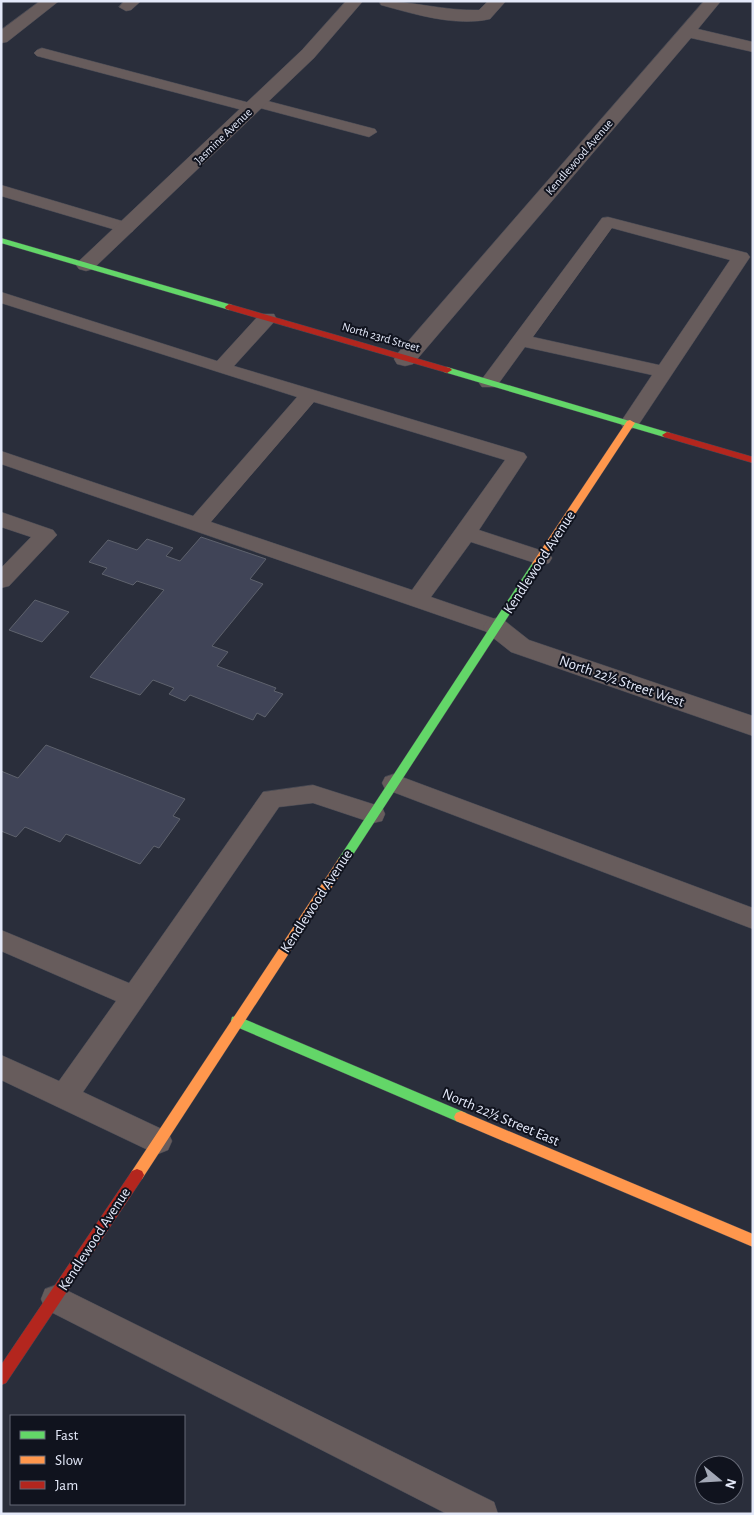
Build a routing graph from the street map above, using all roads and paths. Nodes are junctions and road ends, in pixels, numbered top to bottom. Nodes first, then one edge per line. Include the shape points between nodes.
1 (51, 1) edge
2 (355, 1) edge
3 (387, 1) edge
4 (498, 1) edge
5 (713, 1) edge
6 (687, 32) junction
7 (1, 38) edge
8 (753, 46) edge
9 (42, 53) dead end
10 (255, 106) junction
11 (369, 132) dead end
12 (1, 190) edge
13 (126, 228) junction
14 (1, 240) edge
15 (747, 256) edge
16 (86, 265) junction
17 (1, 297) edge
18 (267, 318) junction
19 (521, 340) junction
20 (405, 358) junction
21 (221, 368) junction
22 (664, 372) junction
23 (489, 382) junction
24 (310, 395) junction
25 (630, 423) junction
26 (1, 458) edge
27 (753, 460) edge
28 (1, 519) edge
29 (197, 525) junction
30 (466, 533) junction
31 (542, 558) junction
32 (1, 580) edge
33 (417, 600) junction
34 (496, 627) junction
35 (753, 726) edge
36 (394, 783) junction
37 (374, 814) junction
38 (753, 919) edge
39 (1, 940) edge
40 (135, 997) junction
41 (237, 1021) junction
42 (1, 1067) edge
43 (64, 1096) junction
44 (158, 1140) junction
45 (753, 1242) edge
46 (56, 1299) junction
47 (1, 1378) edge
48 (482, 1514) edge

1 - 7 street
2 - 10 street, Jasmine Avenue via 308,54
3 - 4 street via 436,14 461,16 484,15
5 - 6 street, Kendlewood Avenue
6 - 8 street
6 - 20 street, Kendlewood Avenue
9 - 10 lane
10 - 11 lane
10 - 13 street, Jasmine Avenue
12 - 13 lane
13 - 16 street, Jasmine Avenue
14 - 16 street, North 23rd Street
15 - 19 lane via 608,222
15 - 22 lane
16 - 18 street, North 23rd Street
17 - 21 lane
18 - 20 street, North 23rd Street
18 - 21 lane
19 - 22 lane
19 - 23 lane
20 - 23 street, North 23rd Street
21 - 24 lane
22 - 25 lane
23 - 25 street, North 23rd Street
24 - 29 lane
24 - 30 lane via 517,457
25 - 27 street, North 23rd Street
25 - 31 street, Kendlewood Avenue
26 - 29 lane
28 - 32 lane via 46,535
29 - 33 lane
30 - 31 lane
30 - 33 lane
31 - 34 street, Kendlewood Avenue
33 - 34 lane
34 - 35 street, North 22½ Street West via 520,646
34 - 36 street, Kendlewood Avenue
36 - 37 street, Kendlewood Avenue
36 - 38 lane
37 - 40 lane via 313,794 272,799
37 - 41 street, Kendlewood Avenue
39 - 40 lane
40 - 43 lane
41 - 44 street, Kendlewood Avenue
41 - 45 street, North 22½ Street East
42 - 43 lane
43 - 44 lane
44 - 46 street, Kendlewood Avenue
46 - 47 street, Kendlewood Avenue
46 - 48 lane

